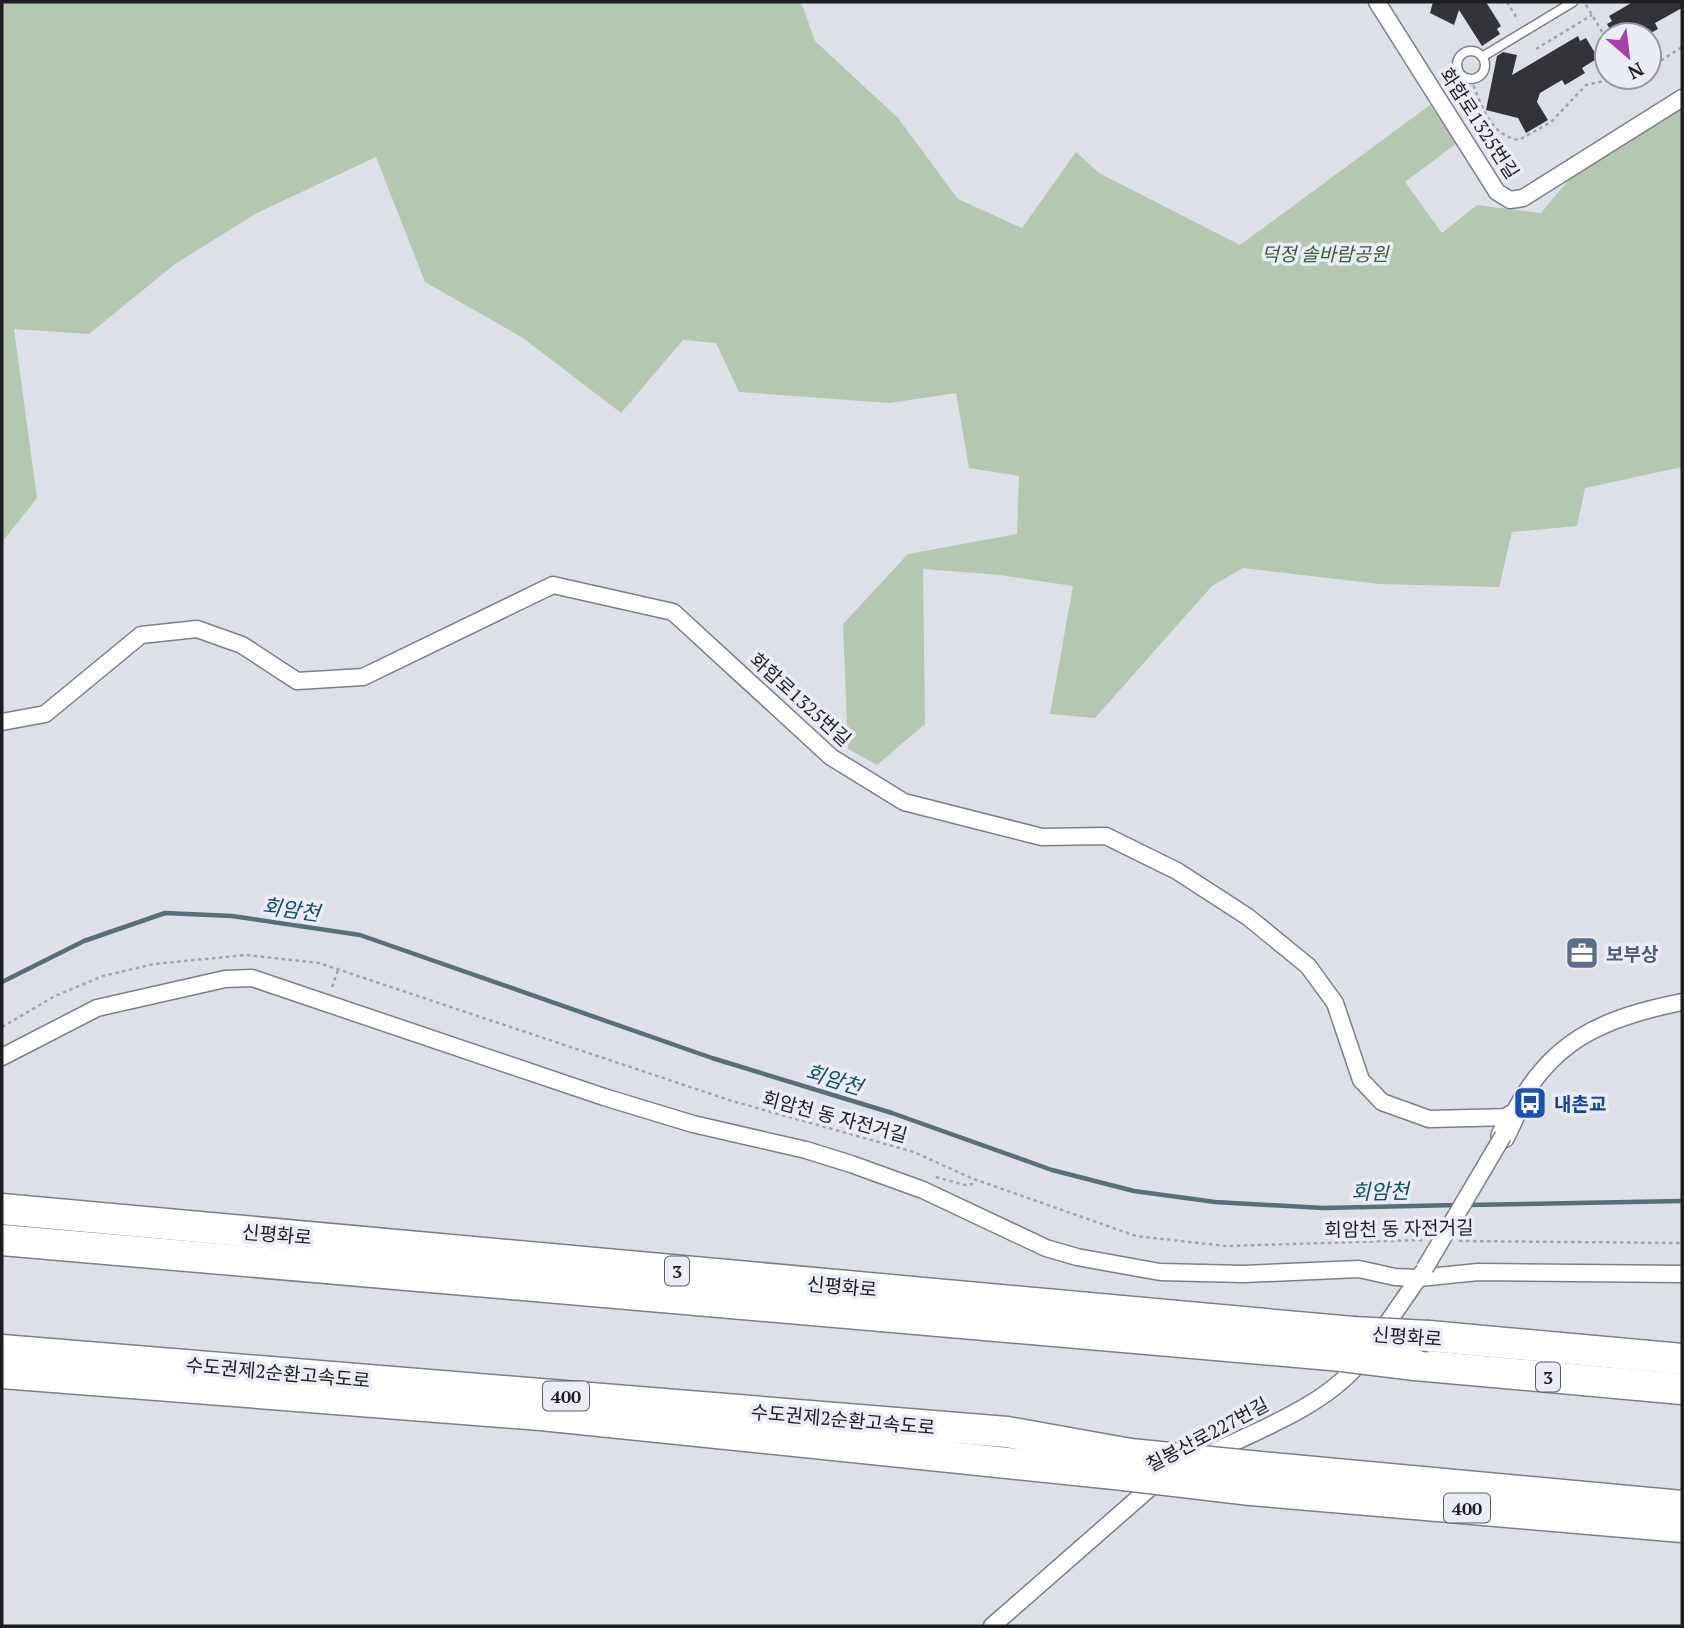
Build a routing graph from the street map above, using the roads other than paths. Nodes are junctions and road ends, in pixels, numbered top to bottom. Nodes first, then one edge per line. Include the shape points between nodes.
1 (1377, 2) edge
2 (1573, 2) edge
3 (1482, 57) junction
4 (1682, 98) edge
5 (2, 722) edge
6 (1682, 1002) edge
7 (2, 1057) edge
8 (1507, 1127) junction
9 (2, 1209) edge
10 (2, 1240) edge
11 (1422, 1273) junction
12 (1682, 1274) edge
13 (1347, 1344) junction
14 (2, 1350) edge
15 (1682, 1359) edge
16 (2, 1373) edge
17 (1682, 1389) edge
18 (1127, 1464) junction
19 (1256, 1478) junction
20 (1682, 1506) edge
21 (1682, 1527) edge
22 (992, 1626) edge

1 - 4 street, 화합로1325번길 via 1497,192 1510,200 1523,198
2 - 3 lane
3 - 3 lane via 1483,72 1471,79 1459,73 1458,59 1469,51
5 - 8 street, 화합로1325번길 via 45,714 141,635 197,629 242,645 297,681 363,677 553,585 673,612 831,757 904,802 1042,837 1106,836 1248,916 1308,966 1335,1003 1361,1080 1381,1102 1429,1119
6 - 8 street via 1609,1021 1552,1056 1525,1089
7 - 11 street via 97,1008 225,979 252,978 616,1101 851,1164 1077,1257 1160,1272 1244,1275 1359,1269 1395,1278
8 - 11 street, 칠봉산로227번길, bridge
9 - 13 highway, 신평화로 / 3
10 - 13 highway, 신평화로 / 3
11 - 12 street
11 - 22 street, 칠봉산로227번길 via 1354,1370 1311,1402 1158,1480
13 - 15 highway, 신평화로 / 3, bridge via 1429,1336
13 - 17 highway, 신평화로 / 3, bridge via 1415,1364
14 - 18 highway, 수도권제2순환고속도로 / 400 via 1007,1432
16 - 18 highway, 수도권제2순환고속도로 / 400
18 - 19 highway, 수도권제2순환고속도로 / 400, bridge
19 - 20 highway, 수도권제2순환고속도로 / 400
19 - 21 highway, 수도권제2순환고속도로 / 400

